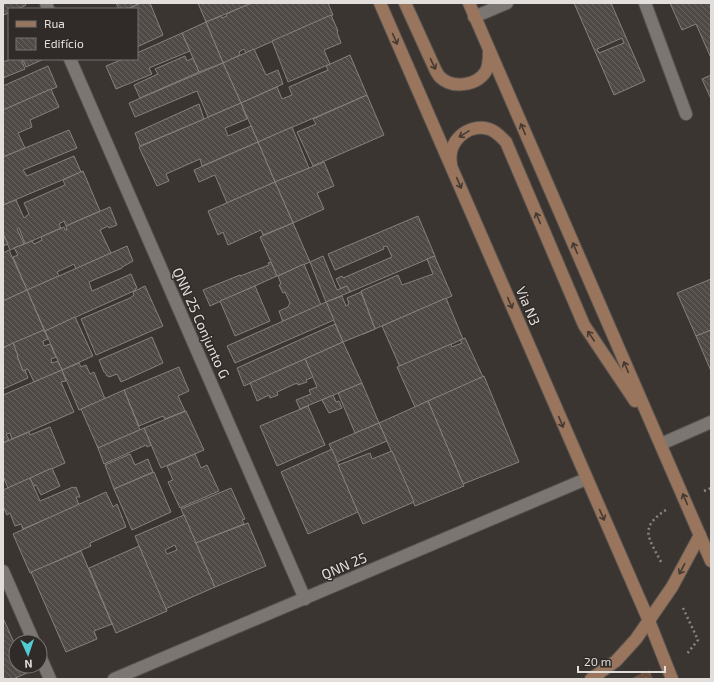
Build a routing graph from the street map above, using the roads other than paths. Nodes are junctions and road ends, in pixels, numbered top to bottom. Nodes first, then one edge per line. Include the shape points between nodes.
1 (380, 3) edge
2 (405, 3) edge
3 (469, 3) edge
4 (507, 3) edge
5 (645, 3) edge
6 (474, 16) junction
7 (489, 51) junction
8 (70, 60) edge
9 (686, 114) dead end
10 (452, 168) junction
11 (711, 422) edge
12 (652, 427) junction
13 (661, 444) junction
14 (586, 479) junction
15 (706, 533) edge
16 (711, 561) edge
17 (3, 571) edge
18 (305, 599) junction
19 (649, 621) junction
20 (31, 634) edge
21 (114, 679) edge
22 (591, 679) edge
23 (672, 679) edge

1 -> 10 main road, Via N3
2 -> 7 main road via 435,69 449,82 459,84 479,79 488,66
3 - 6 main road
4 - 6 street
5 - 9 street
6 - 7 main road
12 -> 7 main road
8 - 18 street, QNN 25 Conjunto G
12 -> 10 main road via 584,325 506,142 490,129 469,130 459,137 453,146 450,157
10 -> 14 main road, Via N3
11 - 13 street
12 - 13 main road
15 -> 13 main road
14 - 18 street, QNN 25
14 -> 19 main road, Via N3
15 - 16 main road
15 -> 19 main road
17 - 20 street
18 - 21 street, QNN 25
19 - 22 main road via 636,640 616,661
19 - 23 main road, Via N3

